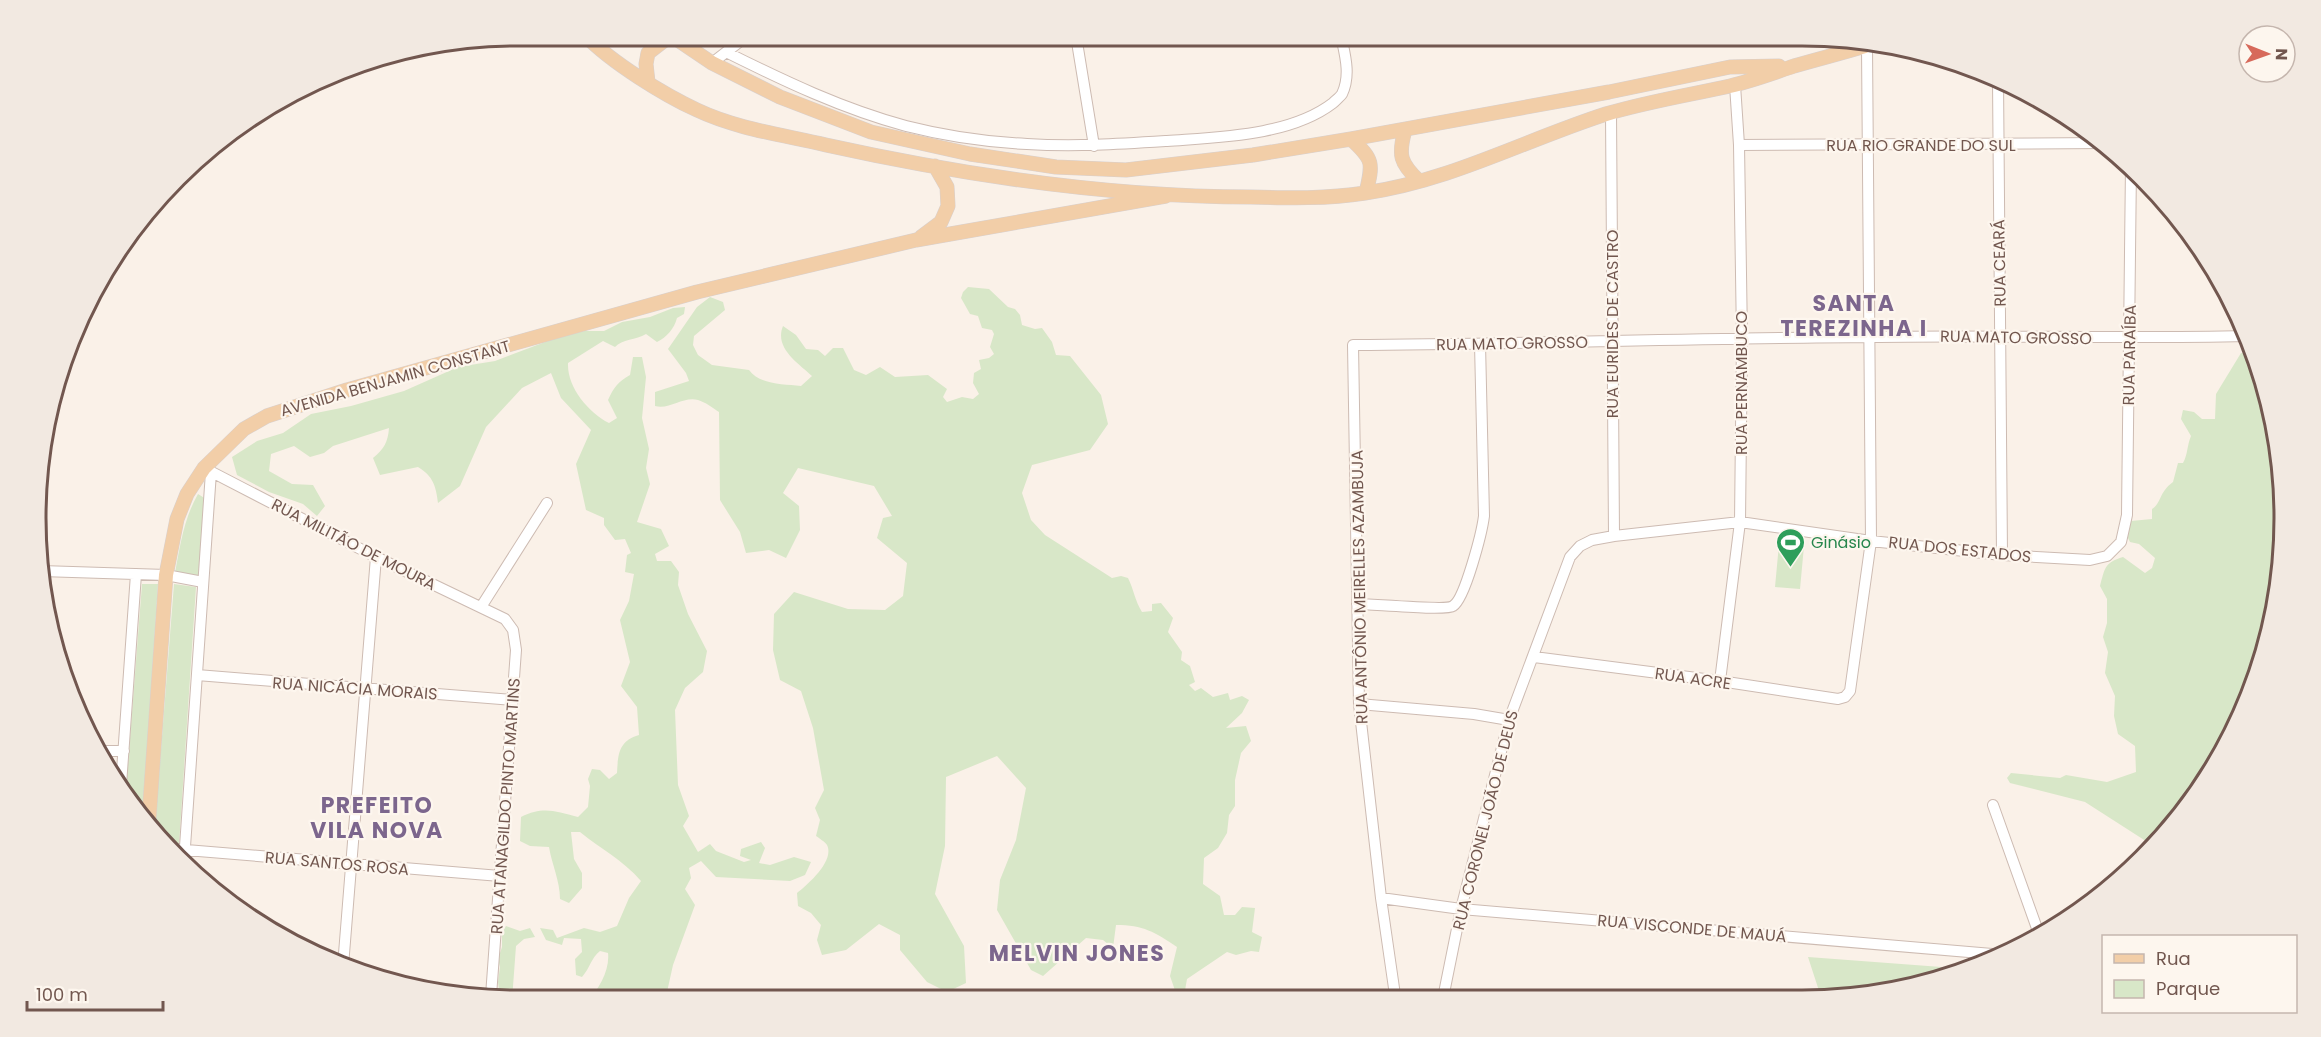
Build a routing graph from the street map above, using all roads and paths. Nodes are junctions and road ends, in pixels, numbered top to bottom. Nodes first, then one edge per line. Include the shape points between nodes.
1 (596, 46) edge
2 (657, 46) edge
3 (686, 46) edge
4 (734, 46) edge
5 (1078, 46) edge
6 (1343, 46) edge
7 (1852, 50) edge
8 (1866, 51) edge
9 (726, 52) junction
10 (712, 63) junction
11 (1796, 66) junction
12 (648, 82) junction
13 (1735, 85) junction
14 (1998, 89) edge
15 (1611, 113) junction
16 (1405, 130) junction
17 (1351, 139) junction
18 (2089, 143) edge
19 (1739, 145) junction
20 (1998, 145) junction
21 (1094, 146) junction
22 (1867, 146) junction
23 (935, 166) junction
24 (2131, 180) edge
25 (1419, 182) junction
26 (1366, 193) junction
27 (1166, 196) junction
28 (916, 240) junction
29 (2000, 335) junction
30 (1870, 336) junction
31 (2238, 336) edge
32 (1742, 338) junction
33 (2130, 339) junction
34 (1612, 341) junction
35 (1480, 344) junction
36 (1353, 345) joint
37 (207, 470) junction
38 (547, 503) dead end
39 (1740, 522) junction
40 (1614, 536) junction
41 (1871, 541) junction
42 (2121, 542) joint
43 (2002, 555) junction
44 (376, 557) junction
45 (50, 571) edge
46 (136, 574) junction
47 (166, 575) junction
48 (204, 582) junction
49 (1357, 604) junction
50 (481, 607) junction
51 (505, 619) joint
52 (1533, 657) junction
53 (197, 675) junction
54 (1720, 681) junction
55 (365, 689) junction
56 (512, 700) junction
57 (1359, 704) junction
58 (1509, 720) junction
59 (108, 751) edge
60 (124, 751) junction
61 (122, 774) edge
62 (1993, 805) dead end
63 (149, 812) edge
64 (181, 848) edge
65 (186, 853) edge
66 (351, 864) junction
67 (500, 876) junction
68 (1381, 898) junction
69 (1461, 909) junction
70 (2037, 928) edge
71 (1986, 953) edge
72 (345, 957) edge
73 (492, 989) edge
74 (1394, 990) edge
75 (1445, 990) edge

1 - 12 main road
2 - 12 main road via 648,53
3 - 10 main road
4 - 9 street
5 - 21 street
6 - 21 street via 1348,71 1342,96 1322,111 1287,125 1250,133
7 - 11 main road
8 - 22 street
9 - 10 street
9 - 21 street via 799,87 906,126 971,140
10 - 17 main road via 780,97 871,132 970,154 1056,167 1126,170
11 - 13 main road
11 - 16 main road via 1730,68
12 - 23 main road via 698,111 742,126
13 - 15 main road
13 - 19 street, RUA PERNAMBUCO
14 - 20 street, RUA CEARÁ
15 - 25 main road
15 - 34 street, RUA EURIDES DE CASTRO
16 - 17 main road
16 - 25 main road via 1400,149 1404,167
17 - 26 main road via 1367,154 1371,166
18 - 20 street, RUA RIO GRANDE DO SUL
19 - 22 street, RUA RIO GRANDE DO SUL
19 - 32 street, RUA PERNAMBUCO
20 - 22 street, RUA RIO GRANDE DO SUL
20 - 29 street, RUA CEARÁ
22 - 30 street
23 - 27 main road
23 - 28 main road, AVENIDA BENJAMIN CONSTANT via 947,188 948,206 941,222
24 - 33 street, RUA PARAÍBA
25 - 26 main road
26 - 27 main road via 1319,198
27 - 28 main road, AVENIDA BENJAMIN CONSTANT
28 - 37 main road, AVENIDA BENJAMIN CONSTANT via 697,292 347,390 267,416 244,429
29 - 30 street, RUA MATO GROSSO
29 - 33 street, RUA MATO GROSSO
29 - 43 street, RUA CEARÁ
30 - 32 street, RUA MATO GROSSO
30 - 41 street
31 - 33 street, RUA MATO GROSSO
32 - 34 street, RUA MATO GROSSO
32 - 39 street, RUA PERNAMBUCO
33 - 42 street, RUA PARAÍBA via 2127,515
34 - 35 street, RUA MATO GROSSO
34 - 40 street, RUA EURIDES DE CASTRO
35 - 36 street, RUA MATO GROSSO
35 - 49 street via 1484,516 1461,597 1453,606 1442,609
36 - 49 street, RUA ANTÔNIO MEIRELLES AZAMBUJA
37 - 44 street, RUA MILITÃO DE MOURA
37 - 47 main road, AVENIDA BENJAMIN CONSTANT via 187,494 177,519
37 - 48 street
38 - 50 street
39 - 40 street, RUA DOS ESTADOS
39 - 41 street, RUA DOS ESTADOS
39 - 54 street, RUA PERNAMBUCO
40 - 52 street, RUA CORONEL JOÃO DE DEUS via 1592,540 1570,557
41 - 43 street, RUA DOS ESTADOS
41 - 54 street, RUA ACRE via 1850,691 1845,697
42 - 43 street, RUA DOS ESTADOS via 2107,556 2090,560
44 - 50 street, RUA MILITÃO DE MOURA
44 - 55 street
45 - 46 street
46 - 47 street
46 - 60 street
47 - 48 street
47 - 63 main road, AVENIDA BENJAMIN CONSTANT
48 - 53 street
49 - 57 street, RUA ANTÔNIO MEIRELLES AZAMBUJA
50 - 51 street, RUA MILITÃO DE MOURA
51 - 56 street, RUA ATANAGILDO PINTO MARTINS via 515,639
52 - 54 street, RUA ACRE
52 - 58 street, RUA CORONEL JOÃO DE DEUS
53 - 55 street, RUA NICÁCIA MORAIS
53 - 64 street
55 - 56 street, RUA NICÁCIA MORAIS
55 - 66 street
56 - 67 street, RUA ATANAGILDO PINTO MARTINS
57 - 58 street
57 - 68 street, RUA ANTÔNIO MEIRELLES AZAMBUJA
58 - 69 street, RUA CORONEL JOÃO DE DEUS
59 - 60 street
60 - 61 street
62 - 70 street
65 - 66 street, RUA SANTOS ROSA
66 - 67 street, RUA SANTOS ROSA
66 - 72 street
67 - 73 street, RUA ATANAGILDO PINTO MARTINS
68 - 69 street, RUA VISCONDE DE MAUÁ
68 - 74 street, RUA ANTÔNIO MEIRELLES AZAMBUJA
69 - 71 street, RUA VISCONDE DE MAUÁ
69 - 75 street, RUA CORONEL JOÃO DE DEUS

